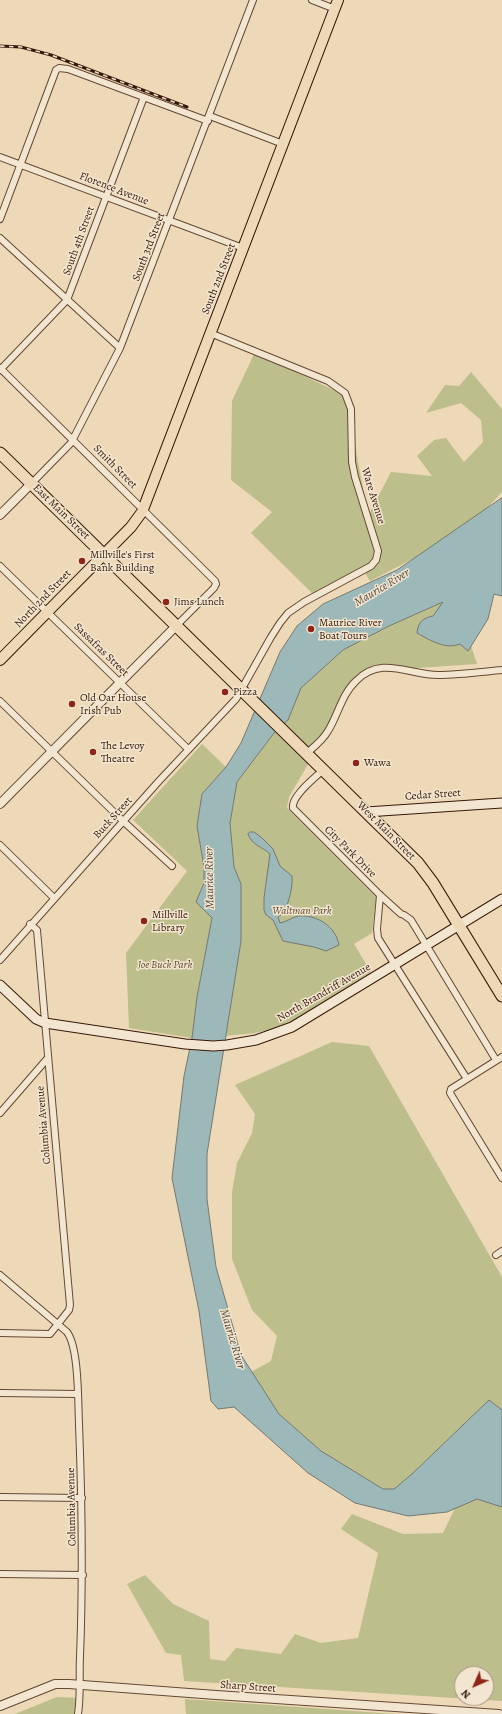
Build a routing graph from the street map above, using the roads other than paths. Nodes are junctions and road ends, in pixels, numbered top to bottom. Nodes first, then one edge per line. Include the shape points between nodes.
1 (253, 0) edge
2 (312, 0) edge
3 (336, 4) edge
4 (144, 97) junction
5 (209, 118) junction
6 (283, 144) junction
7 (0, 157) edge
8 (20, 165) junction
9 (106, 197) junction
10 (0, 220) edge
11 (169, 221) junction
12 (0, 238) edge
13 (243, 248) junction
14 (67, 300) junction
15 (210, 333) junction
16 (120, 348) junction
17 (0, 369) edge
18 (72, 440) junction
19 (0, 453) edge
20 (31, 484) junction
21 (143, 509) junction
22 (0, 515) edge
23 (104, 554) junction
24 (0, 566) edge
25 (47, 612) junction
26 (176, 626) junction
27 (0, 660) edge
28 (502, 670) edge
29 (120, 683) junction
30 (241, 690) junction
31 (0, 701) edge
32 (188, 749) junction
33 (52, 752) junction
34 (307, 753) junction
35 (323, 770) junction
36 (502, 803) edge
37 (0, 804) edge
38 (366, 812) junction
39 (124, 821) junction
40 (0, 845) edge
41 (172, 866) dead end
42 (380, 895) junction
43 (54, 898) junction
44 (502, 899) edge
45 (30, 924) junction
46 (460, 926) junction
47 (427, 946) junction
48 (0, 960) edge
49 (396, 965) junction
50 (0, 985) edge
51 (502, 996) edge
52 (45, 1023) junction
53 (499, 1058) edge
54 (47, 1059) junction
55 (467, 1079) junction
56 (0, 1113) edge
57 (502, 1178) edge
58 (0, 1275) edge
59 (58, 1324) junction
60 (0, 1333) edge
61 (0, 1393) edge
62 (78, 1394) junction
63 (0, 1497) edge
64 (82, 1498) junction
65 (0, 1574) edge
66 (83, 1575) junction
67 (79, 1684) junction
68 (0, 1706) edge
69 (78, 1714) edge
70 (499, 1714) edge

1 - 5 street, South 3rd Street
2 - 3 street
3 - 6 main road, South 2nd Street
4 - 5 street
4 - 8 street via 62,67 56,70
4 - 9 street, South 4th Street
5 - 6 street
5 - 11 street, South 3rd Street
6 - 13 main road, South 2nd Street
7 - 8 street, Florence Avenue
8 - 9 street, Florence Avenue
8 - 10 street
9 - 11 street, Florence Avenue
9 - 14 street, South 4th Street
11 - 13 street, Florence Avenue
11 - 16 street, South 3rd Street
12 - 14 street
13 - 15 main road, South 2nd Street
14 - 16 street
14 - 17 street, South 4th Street
15 - 21 main road, South 2nd Street
15 - 30 street, Ware Avenue via 328,381 345,394 351,409 355,477 378,551 371,566 304,602 288,614 271,636
16 - 18 street, South 3rd Street
17 - 18 street, Smith Street
18 - 20 street, South 3rd Street
18 - 21 street, Smith Street
19 - 20 highway, East Main Street
20 - 22 street
20 - 23 highway, East Main Street
21 - 23 main road, South 2nd Street via 131,527
21 - 26 street, Smith Street via 216,584
23 - 25 main road, North 2nd Street
23 - 26 highway, East Main Street
24 - 25 street, Sassafras Street
25 - 27 main road, North 2nd Street
25 - 29 street, Sassafras Street
26 - 29 street
26 - 30 highway, East Main Street
28 - 34 street via 436,675 395,667 372,671 356,681 347,692 326,735
29 - 32 street, Sassafras Street
29 - 33 street
30 - 32 street, Buck Street via 233,703
30 - 34 highway, West Main Street
31 - 33 street
32 - 39 street, Buck Street
33 - 37 street
33 - 39 street
34 - 35 highway, West Main Street
35 - 38 highway, West Main Street
35 - 42 street, City Park Drive via 297,795 292,803 293,808
36 - 38 main road, Cedar Street
38 - 46 highway, West Main Street via 423,868
39 - 41 street
39 - 43 street, Buck Street
40 - 43 street
42 - 47 street, City Park Drive via 411,920
42 - 49 street via 377,934
43 - 45 street, Buck Street
44 - 46 main road, North Brandriff Avenue
45 - 48 street, Buck Street
45 - 52 street, Columbia Avenue via 37,930
46 - 47 main road, North Brandriff Avenue
46 - 51 highway, West Main Street
47 - 49 main road, North Brandriff Avenue
47 - 53 street, City Park Drive
49 - 52 main road, North Brandriff Avenue via 292,1027 256,1040 227,1045 185,1044
49 - 55 street
50 - 52 main road via 36,1019
52 - 54 street, Columbia Avenue
53 - 55 street
54 - 56 street
54 - 59 street, Columbia Avenue via 51,1078 70,1295 69,1308
55 - 57 street via 450,1090 452,1098
58 - 59 street
59 - 60 street via 49,1334
59 - 62 street, Columbia Avenue via 70,1336 74,1347
61 - 62 street
62 - 64 street, Columbia Avenue
63 - 64 street
64 - 66 street, Columbia Avenue
65 - 66 street
66 - 67 street, Columbia Avenue
67 - 68 street, Sharp Street via 55,1684
67 - 69 street, Columbia Avenue
67 - 70 street, Sharp Street

